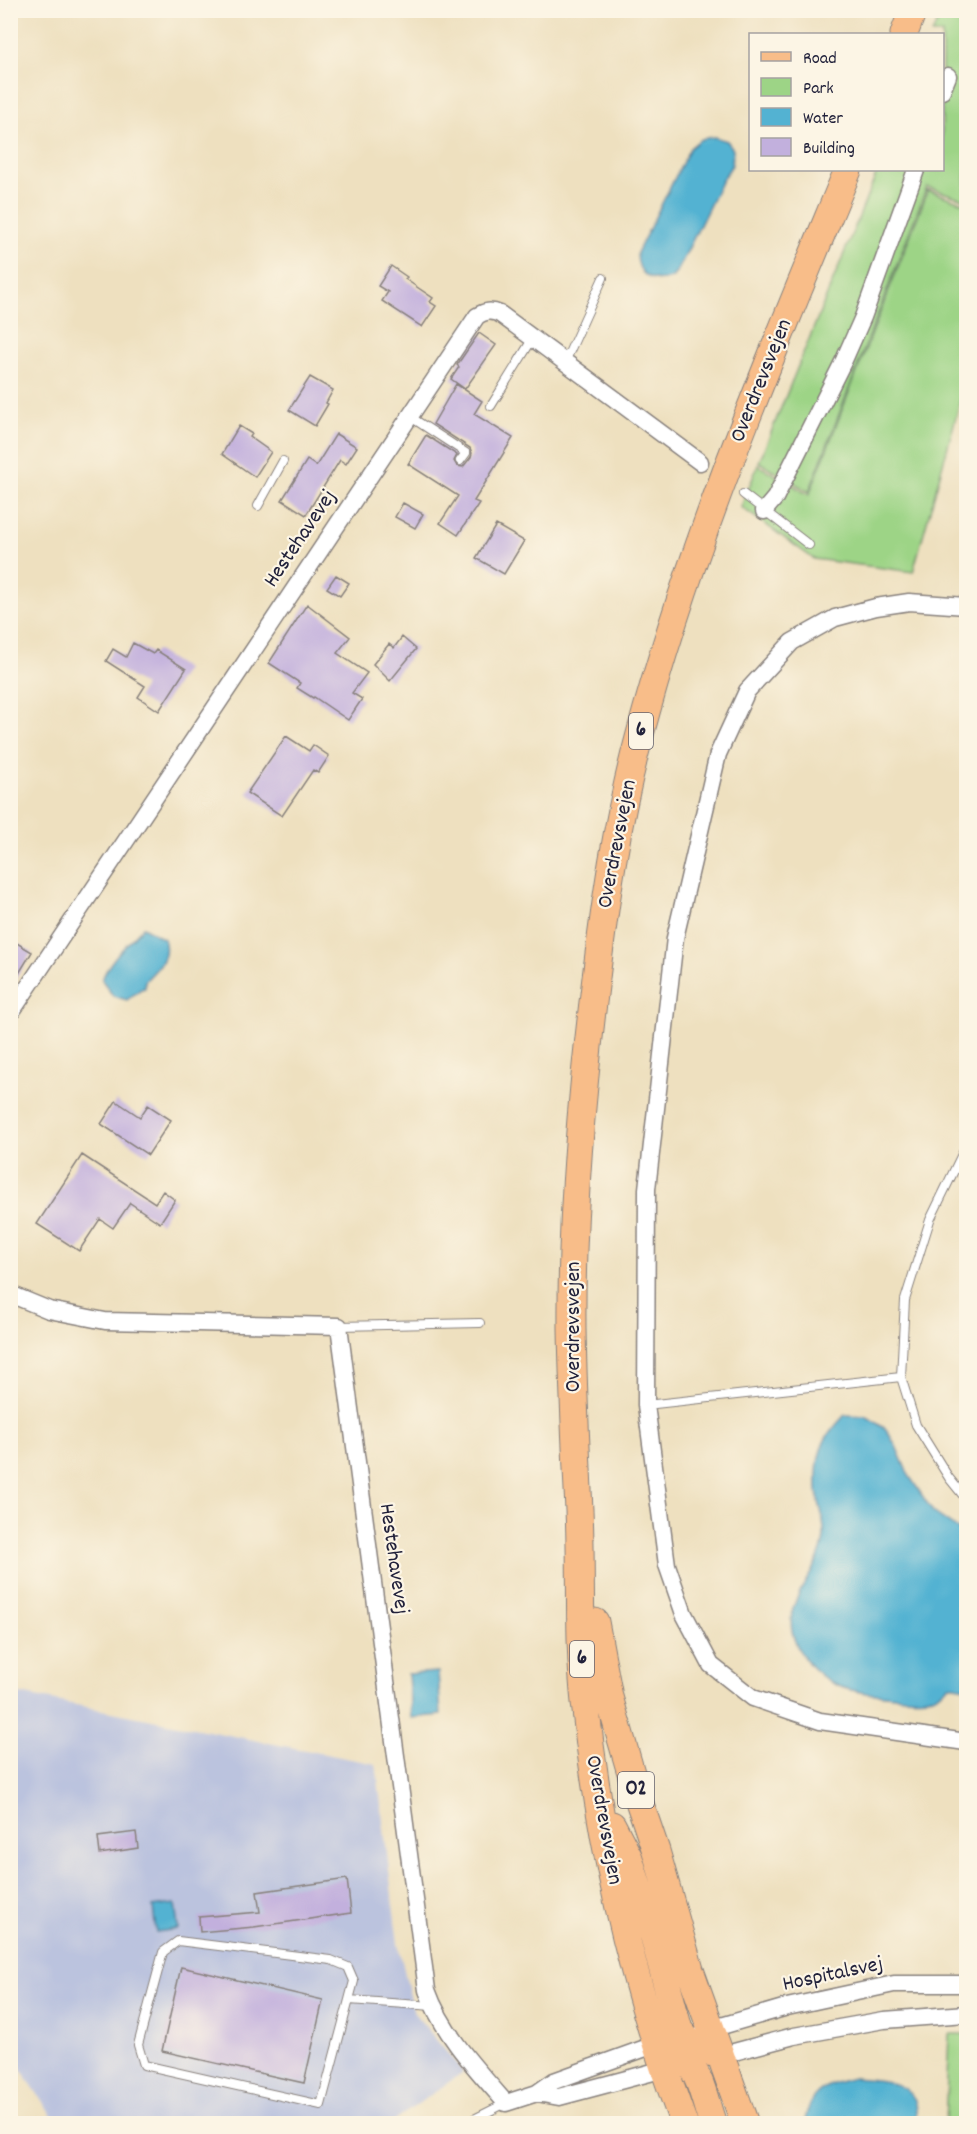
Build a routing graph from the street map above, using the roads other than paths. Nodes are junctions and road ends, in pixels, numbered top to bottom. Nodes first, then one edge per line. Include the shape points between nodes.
1 (848, 171) edge
2 (916, 171) edge
3 (603, 278) dead end
4 (533, 338) junction
5 (565, 362) junction
6 (491, 406) dead end
7 (409, 417) junction
8 (283, 461) dead end
9 (460, 461) dead end
10 (700, 462) dead end
11 (743, 494) dead end
12 (258, 506) dead end
13 (764, 511) junction
14 (809, 545) dead end
15 (966, 606) edge
16 (10, 1014) edge
17 (966, 1146) edge
18 (10, 1294) edge
19 (480, 1323) dead end
20 (339, 1326) junction
21 (900, 1377) junction
22 (646, 1405) junction
23 (966, 1498) edge
24 (580, 1520) junction
25 (966, 1742) edge
26 (597, 1797) junction
27 (966, 1984) edge
28 (348, 2000) junction
29 (433, 2006) junction
30 (966, 2014) edge
31 (716, 2041) junction
32 (655, 2044) junction
33 (678, 2056) junction
34 (537, 2093) junction
35 (506, 2103) junction
36 (464, 2124) edge
37 (684, 2124) edge
38 (713, 2124) edge
39 (745, 2124) edge

1 - 24 main road, Overdrevsvejen / 6 via 698,548 638,741 614,851 578,1148 572,1325
2 - 13 street via 844,360 775,498
3 - 5 lane
4 - 5 street, Hestehavevej
4 - 6 lane
4 - 7 street, Hestehavevej via 492,310 477,316
5 - 10 street, Hestehavevej
7 - 9 lane via 466,453
7 - 16 street, Hestehavevej
8 - 12 lane
11 - 13 lane
13 - 14 lane
15 - 22 street via 909,602 876,607 835,618 792,642 747,691 718,754 675,938 648,1177
17 - 21 lane via 930,1220 905,1300
18 - 20 street via 50,1310 105,1321
19 - 20 lane
20 - 29 street, Hestehavevej via 425,1978
21 - 22 lane
21 - 23 lane via 916,1425
22 - 25 street via 667,1565 684,1614 711,1665 753,1698 820,1721
24 - 26 main road, Overdrevsvejen / 6 via 585,1698
24 - 31 main road, Overdrevsvejen / O2 via 609,1697 690,1970
26 - 32 main road, Overdrevsvejen / 6 via 622,1923
26 - 33 main road via 629,1858 654,1937 679,2030
27 - 31 street, Hospitalsvej via 894,1984 787,2007
28 - 28 lane via 354,1981 348,1966 331,1960 178,1941 163,1952 138,2044 144,2065 321,2105
28 - 29 lane
29 - 35 street, Hestehavevej via 448,2032
30 - 31 street via 884,2020 794,2036 734,2052
31 - 33 main road via 707,2052 692,2045
31 - 39 main road, Overdrevsvejen / O2
32 - 33 main road
32 - 34 street via 554,2081
33 - 34 street via 559,2097
33 - 37 main road
33 - 38 main road via 696,2075
34 - 35 street
35 - 36 lane

